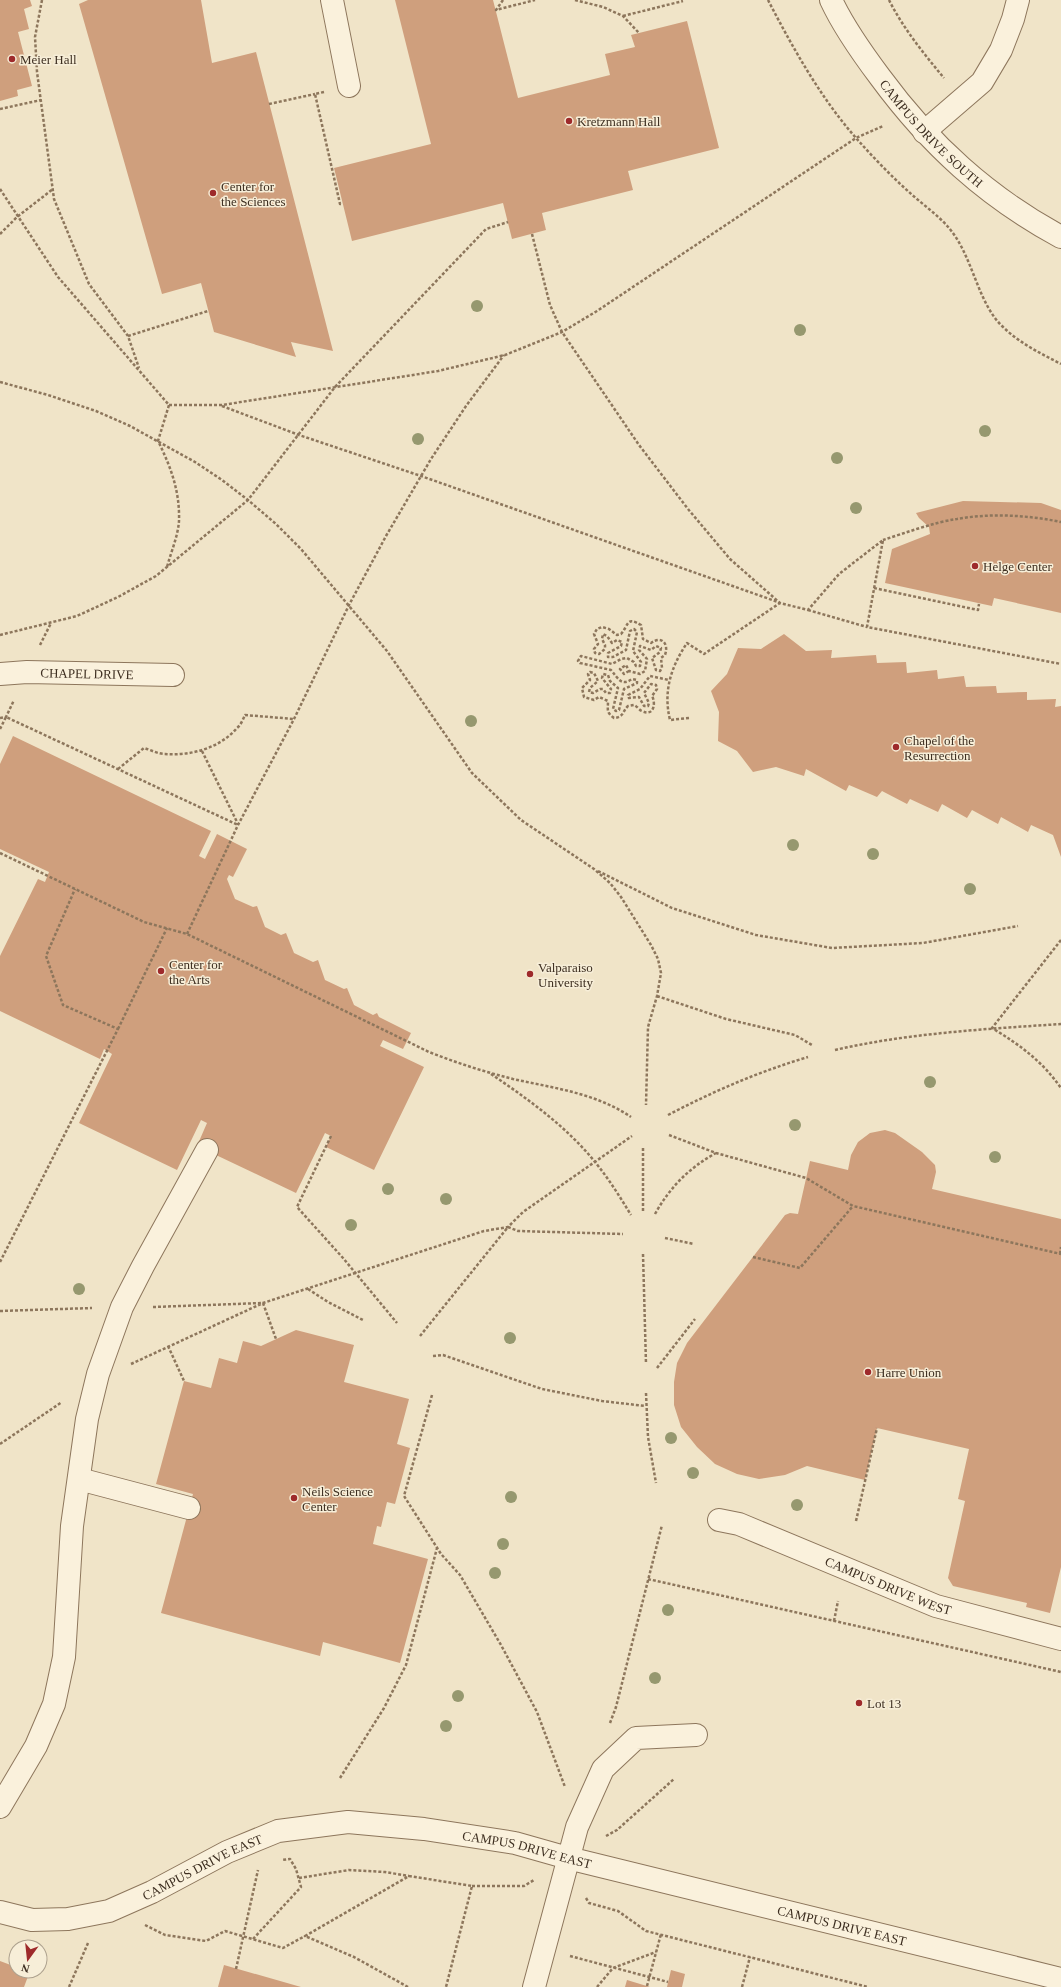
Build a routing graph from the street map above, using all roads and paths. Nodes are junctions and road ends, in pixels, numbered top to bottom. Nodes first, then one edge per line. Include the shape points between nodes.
1 (42, 0) edge
2 (332, 0) edge
3 (503, 0) edge
4 (535, 0) edge
5 (575, 0) edge
6 (683, 0) edge
7 (768, 0) edge
8 (830, 0) edge
9 (889, 0) edge
10 (1018, 0) edge
11 (623, 16) junction
12 (639, 34) dead end
13 (945, 80) dead end
14 (349, 86) joint
15 (316, 94) junction
16 (41, 100) junction
17 (269, 104) dead end
18 (0, 109) edge
19 (887, 124) dead end
20 (924, 132) junction
21 (856, 138) junction
22 (0, 189) edge
23 (53, 189) junction
24 (343, 204) dead end
25 (17, 217) junction
26 (508, 222) dead end
27 (0, 234) edge
28 (532, 234) dead end
29 (1061, 237) edge
30 (208, 311) dead end
31 (562, 332) junction
32 (128, 336) junction
33 (505, 355) junction
34 (1061, 364) edge
35 (140, 371) junction
36 (0, 382) edge
37 (335, 387) junction
38 (169, 405) junction
39 (222, 405) junction
40 (299, 435) junction
41 (158, 441) junction
42 (421, 476) junction
43 (248, 500) junction
44 (1061, 522) edge
45 (883, 540) junction
46 (167, 567) junction
47 (874, 588) junction
48 (780, 603) junction
49 (979, 604) dead end
50 (349, 605) junction
51 (808, 610) junction
52 (867, 627) junction
53 (0, 635) edge
54 (1061, 664) edge
55 (629, 671) dead end
56 (0, 674) edge
57 (173, 675) dead end
58 (669, 680) junction
59 (6, 716) junction
60 (0, 718) edge
61 (689, 718) dead end
62 (294, 719) junction
63 (0, 728) edge
64 (202, 751) junction
65 (118, 769) junction
66 (238, 825) junction
67 (0, 853) edge
68 (594, 869) junction
69 (75, 890) junction
70 (1018, 926) dead end
71 (167, 928) junction
72 (186, 934) junction
73 (1061, 940) edge
74 (657, 996) junction
75 (1061, 1024) edge
76 (992, 1028) junction
77 (118, 1030) junction
78 (812, 1045) dead end
79 (835, 1050) dead end
80 (808, 1057) dead end
81 (489, 1072) junction
82 (1061, 1088) edge
83 (646, 1105) dead end
84 (668, 1115) dead end
85 (631, 1117) dead end
86 (669, 1135) dead end
87 (331, 1136) dead end
88 (632, 1136) dead end
89 (644, 1146) dead end
90 (207, 1150) dead end
91 (716, 1153) junction
92 (595, 1162) junction
93 (853, 1206) junction
94 (643, 1211) dead end
95 (655, 1214) dead end
96 (631, 1216) dead end
97 (508, 1227) junction
98 (623, 1234) dead end
99 (665, 1238) dead end
100 (694, 1244) dead end
101 (1061, 1246) edge
102 (643, 1254) dead end
103 (1060, 1254) edge
104 (753, 1257) dead end
105 (0, 1262) edge
106 (355, 1273) junction
107 (308, 1288) junction
108 (695, 1319) dead end
109 (363, 1320) dead end
110 (397, 1324) dead end
111 (420, 1336) dead end
112 (168, 1346) junction
113 (433, 1356) dead end
114 (646, 1364) dead end
115 (657, 1368) dead end
116 (96, 1381) junction
117 (184, 1381) dead end
118 (646, 1393) dead end
119 (432, 1395) dead end
120 (645, 1406) junction
121 (877, 1428) dead end
122 (0, 1444) edge
123 (79, 1479) junction
124 (656, 1483) dead end
125 (189, 1508) dead end
126 (719, 1520) dead end
127 (856, 1521) dead end
128 (662, 1525) dead end
129 (437, 1548) junction
130 (648, 1579) junction
131 (838, 1601) dead end
132 (834, 1621) junction
133 (1061, 1639) edge
134 (1061, 1672) edge
135 (608, 1729) dead end
136 (696, 1735) dead end
137 (340, 1778) dead end
138 (674, 1779) dead end
139 (568, 1793) dead end
140 (0, 1807) edge
141 (606, 1836) dead end
142 (568, 1858) junction
143 (277, 1861) dead end
144 (264, 1867) dead end
145 (258, 1870) junction
146 (251, 1873) dead end
147 (409, 1876) junction
148 (299, 1878) junction
149 (535, 1879) dead end
150 (472, 1886) junction
151 (583, 1892) dead end
152 (0, 1912) edge
153 (152, 1921) dead end
154 (661, 1934) junction
155 (242, 1936) junction
156 (305, 1936) junction
157 (253, 1939) junction
158 (81, 1944) dead end
159 (656, 1952) junction
160 (562, 1954) dead end
161 (750, 1957) junction
162 (613, 1968) junction
163 (236, 1969) dead end
164 (649, 1977) junction
165 (1061, 1979) edge
166 (668, 1982) dead end
167 (647, 1986) dead end
168 (69, 1987) edge
169 (408, 1987) edge
170 (446, 1987) edge
171 (534, 1987) edge
172 (597, 1987) edge
173 (742, 1987) edge
174 (868, 1987) edge

1 - 16 path via 35,37
2 - 14 street
3 - 4 path via 496,10
5 - 11 path via 604,7
6 - 11 path
7 - 21 path via 822,94
8 - 20 street, CAMPUS DRIVE SOUTH via 858,48 900,105
9 - 13 path via 894,11
10 - 20 street via 1001,50 982,82
11 - 12 path
14 - 15 path
15 - 17 path
15 - 24 path via 340,204
16 - 18 path
16 - 23 path
19 - 21 path
20 - 29 street, CAMPUS DRIVE SOUTH via 977,182 1027,219
21 - 31 path via 597,312
21 - 34 path via 903,187 949,228 964,250 990,308 1002,326 1027,346
22 - 25 path
23 - 25 path
23 - 32 path via 54,199 89,284
25 - 27 path
25 - 35 path via 58,277
26 - 37 path via 486,229
28 - 31 path via 550,305
30 - 32 path
31 - 33 path
31 - 48 path via 638,445 688,509 730,559
32 - 35 path
33 - 37 path via 438,371
33 - 42 path via 466,406
35 - 38 path
36 - 41 path via 96,412
37 - 39 path
37 - 40 path
38 - 39 path
38 - 41 path
39 - 40 path
40 - 42 path
40 - 43 path
41 - 43 path via 222,480
41 - 46 path via 171,467 178,495 179,522
42 - 48 path
42 - 50 path
43 - 46 path
43 - 50 path via 301,549
44 - 45 path via 1036,517 1007,516 956,519
45 - 47 path
45 - 51 path via 839,574
46 - 53 path via 137,587 77,616
47 - 49 path via 978,610
47 - 52 path
48 - 51 path
48 - 58 path via 704,654 687,643
50 - 62 path
50 - 68 path via 387,651 472,773 521,820
51 - 52 path
52 - 54 path
55 - 58 path via 640,674 645,671 647,659 639,650 640,646 651,650 656,646 661,648 660,652 652,658 656,670 660,671 661,658 667,649 666,643 656,639 651,643 643,639 642,625 635,621 626,624 621,634 617,635 609,629 597,629 594,634 598,644 594,649 595,653 599,654 605,649 603,634 612,643 617,640 622,642 621,646 608,653 608,656 613,657 626,650 630,631 634,629 637,632 633,651 641,662 640,666 636,666 627,658 612,664 581,656 578,661 611,670 622,682 632,679 637,680 637,683 624,689 619,710 616,711 613,709 618,688 610,681 608,675 603,674 602,678 611,689 610,693 600,689 593,693 589,692 598,681 594,673 590,672 590,680 582,688 584,697 594,700 599,697 608,701 606,709 614,718 624,714 628,706 634,705 647,712 655,706 652,696 657,689 656,685 651,684 644,693 648,706 644,706 639,697 632,699 628,695 640,689 650,676
56 - 57 street, CHAPEL DRIVE via 28,672
58 - 61 path via 667,706 670,720
59 - 60 path
59 - 63 path
59 - 65 path
62 - 64 path via 245,714 238,728
62 - 66 path
64 - 65 path via 164,754 144,748
64 - 66 path
65 - 66 path
66 - 72 path
67 - 69 path
68 - 70 path via 672,908 756,936 832,948 923,943
68 - 74 path via 621,897 658,959 661,974
69 - 71 path via 144,922
69 - 77 path via 46,956 63,1005
71 - 72 path
71 - 77 path
72 - 81 path via 429,1052
73 - 76 path
74 - 78 path via 726,1020 795,1035
74 - 83 path via 648,1026
75 - 76 path
76 - 79 path via 866,1043
76 - 82 path via 1023,1047 1050,1072
77 - 105 path
80 - 84 path via 762,1071
81 - 85 path via 594,1098
81 - 92 path via 522,1095
86 - 91 path
87 - 106 path via 297,1207
88 - 92 path
89 - 94 path
90 - 116 street via 122,1308
91 - 93 path via 806,1178
91 - 95 path via 698,1163 679,1180
92 - 96 path
92 - 97 path via 523,1212
93 - 103 path
93 - 104 path via 800,1268
97 - 98 path via 518,1231
97 - 106 path via 484,1231
97 - 111 path
99 - 100 path
101 - 103 path
102 - 114 path
106 - 107 path
106 - 110 path
107 - 109 path
107 - 112 path via 263,1304
108 - 115 path
112 - 116 path
112 - 117 path
113 - 120 path via 443,1355 542,1389 602,1401
116 - 122 path via 45,1412
116 - 123 street via 87,1419
118 - 120 path
119 - 129 path via 404,1496
120 - 124 path
121 - 127 path
123 - 125 street
123 - 140 street via 72,1526 64,1657 54,1704 36,1746
126 - 133 street, CAMPUS DRIVE WEST via 739,1524 936,1606
128 - 130 path
129 - 137 path via 406,1665 384,1708
129 - 139 path via 460,1575 538,1712
130 - 132 path
130 - 135 path via 616,1707
131 - 132 path
132 - 134 path
136 - 142 street via 636,1738 603,1769 577,1827
138 - 141 path via 617,1830
142 - 152 street, CAMPUS DRIVE EAST via 515,1844 424,1829 348,1822 278,1831 227,1852 152,1892 109,1911 61,1920 32,1920
142 - 165 street, CAMPUS DRIVE EAST
142 - 171 street
143 - 148 path via 290,1859
144 - 145 path
145 - 146 path
145 - 155 path
147 - 148 path via 349,1870
147 - 150 path
147 - 156 path
148 - 157 path via 301,1887
149 - 150 path via 524,1886
150 - 170 path
151 - 154 path via 589,1903 618,1911 646,1931
153 - 155 path via 145,1924 165,1935 206,1942 225,1931
154 - 159 path
154 - 161 path
155 - 157 path
155 - 163 path
156 - 157 path via 283,1948
156 - 169 path via 354,1957
158 - 168 path via 88,1943
159 - 162 path
159 - 164 path
160 - 162 path
161 - 173 path
161 - 174 path
162 - 164 path
162 - 172 path
164 - 166 path
164 - 167 path

